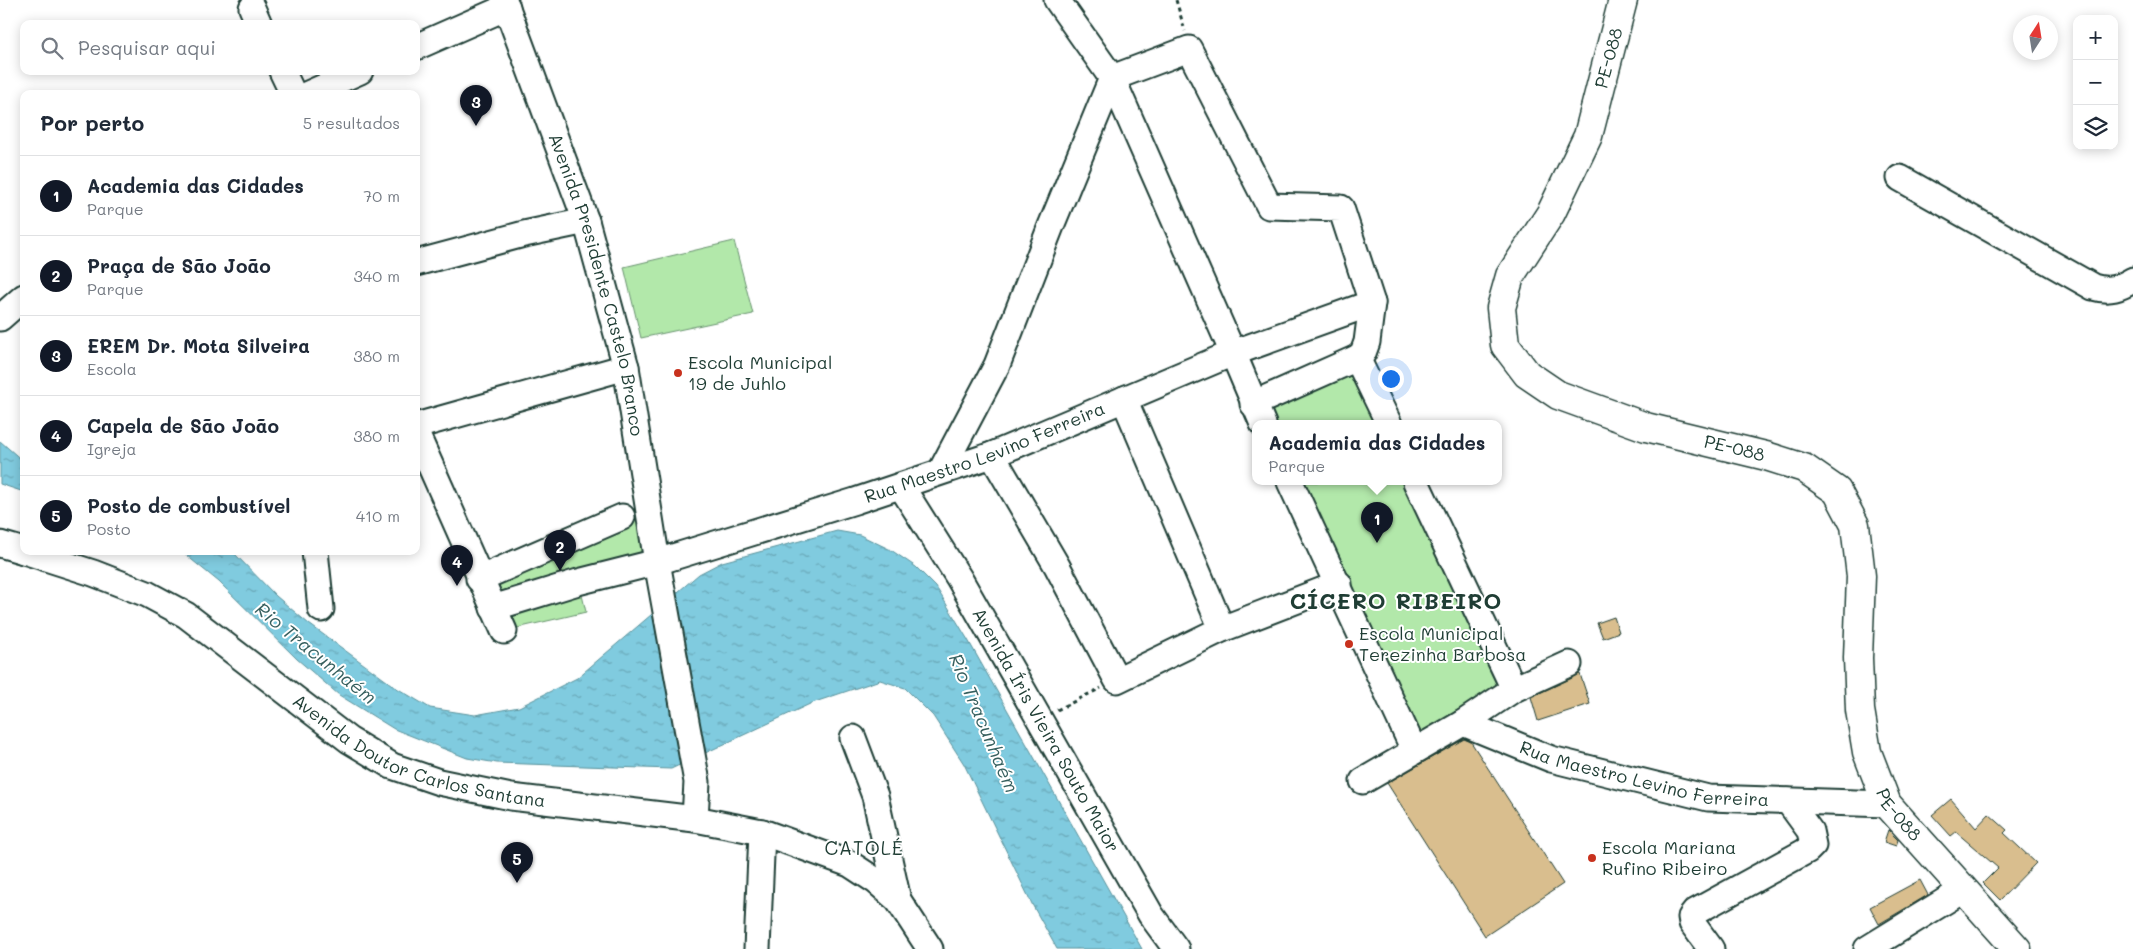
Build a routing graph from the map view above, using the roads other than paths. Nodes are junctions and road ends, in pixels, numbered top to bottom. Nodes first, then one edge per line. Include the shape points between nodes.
1 (1057, 0) edge
2 (1623, 0) edge
3 (505, 4) edge
4 (420, 45) edge
5 (284, 75) edge
6 (351, 75) edge
7 (1112, 78) junction
8 (290, 90) edge
9 (317, 90) edge
10 (1900, 178) dead end
11 (586, 221) junction
12 (420, 262) edge
13 (2133, 280) edge
14 (20, 301) edge
15 (1372, 303) junction
16 (0, 318) edge
17 (1233, 353) junction
18 (1358, 358) junction
19 (626, 367) junction
20 (1124, 399) junction
21 (1258, 414) edge
22 (1387, 420) edge
23 (420, 425) edge
24 (420, 442) edge
25 (992, 455) junction
26 (941, 472) junction
27 (1291, 485) edge
28 (1417, 485) edge
29 (901, 486) junction
30 (622, 517) dead end
31 (0, 544) edge
32 (20, 550) edge
33 (37, 555) edge
34 (315, 555) edge
35 (659, 570) junction
36 (479, 579) junction
37 (1339, 584) junction
38 (493, 608) junction
39 (321, 609) dead end
40 (1222, 629) junction
41 (504, 631) dead end
42 (1569, 664) dead end
43 (1514, 689) junction
44 (1463, 723) junction
45 (853, 738) dead end
46 (1414, 750) junction
47 (1363, 781) dead end
48 (1788, 801) junction
49 (1887, 804) junction
50 (695, 819) junction
51 (762, 832) junction
52 (1963, 890) junction
53 (898, 900) junction
54 (757, 949) edge
55 (930, 949) edge
56 (1176, 949) edge
57 (1711, 949) edge
58 (1866, 949) edge
59 (2017, 949) edge

1 - 7 street
2 - 49 main road, PE-088 via 1588,136 1551,213 1510,276 1501,308 1505,345 1527,374 1558,395 1646,427 1804,468 1838,492 1855,525 1861,576 1860,710 1867,752
3 - 4 street
3 - 11 street, Avenida Presidente Castelo Branco
5 - 8 street
6 - 9 street
7 - 15 street via 1189,49 1268,206 1341,208
7 - 17 street
7 - 26 street via 997,365
10 - 13 street via 2093,288 2118,288
11 - 12 street
11 - 19 street, Avenida Presidente Castelo Branco
14 - 16 street
15 - 17 street, Rua Maestro Levino Ferreira
15 - 18 street via 1367,342
17 - 20 street, Rua Maestro Levino Ferreira
17 - 21 street
18 - 21 street
18 - 22 street
19 - 23 street
19 - 35 street, Avenida Presidente Castelo Branco
20 - 25 street, Rua Maestro Levino Ferreira
20 - 40 street
24 - 36 street
25 - 26 street, Rua Maestro Levino Ferreira
25 - 40 street via 1057,566 1117,680
26 - 29 street, Rua Maestro Levino Ferreira
27 - 37 street
28 - 43 street
29 - 35 street, Rua Maestro Levino Ferreira
29 - 56 street, Avenida Íris Vieira Souto Maior via 918,510 1151,915
30 - 36 street
31 - 32 street, Avenida Doutor Carlos Santana
33 - 50 street, Avenida Doutor Carlos Santana via 147,594 186,615 349,740 392,766 439,782 511,797
34 - 39 street
35 - 38 street, Rua Maestro Levino Ferreira via 578,582
35 - 50 street, Avenida Presidente Castelo Branco via 697,782
36 - 38 street
37 - 40 street
37 - 46 street
38 - 41 street
42 - 43 street
43 - 44 street
44 - 46 street
44 - 48 street, Rua Maestro Levino Ferreira via 1551,759 1641,782 1708,798
45 - 53 street via 875,796
46 - 47 street
48 - 49 street, Rua Maestro Levino Ferreira
48 - 57 street via 1810,832 1813,845 1695,912 1691,917 1692,923
49 - 52 main road, PE-088
50 - 51 street, Avenida Doutor Carlos Santana
51 - 53 street, Avenida Doutor Carlos Santana via 850,864
51 - 54 street
52 - 58 street
52 - 59 main road, PE-088
53 - 55 street

